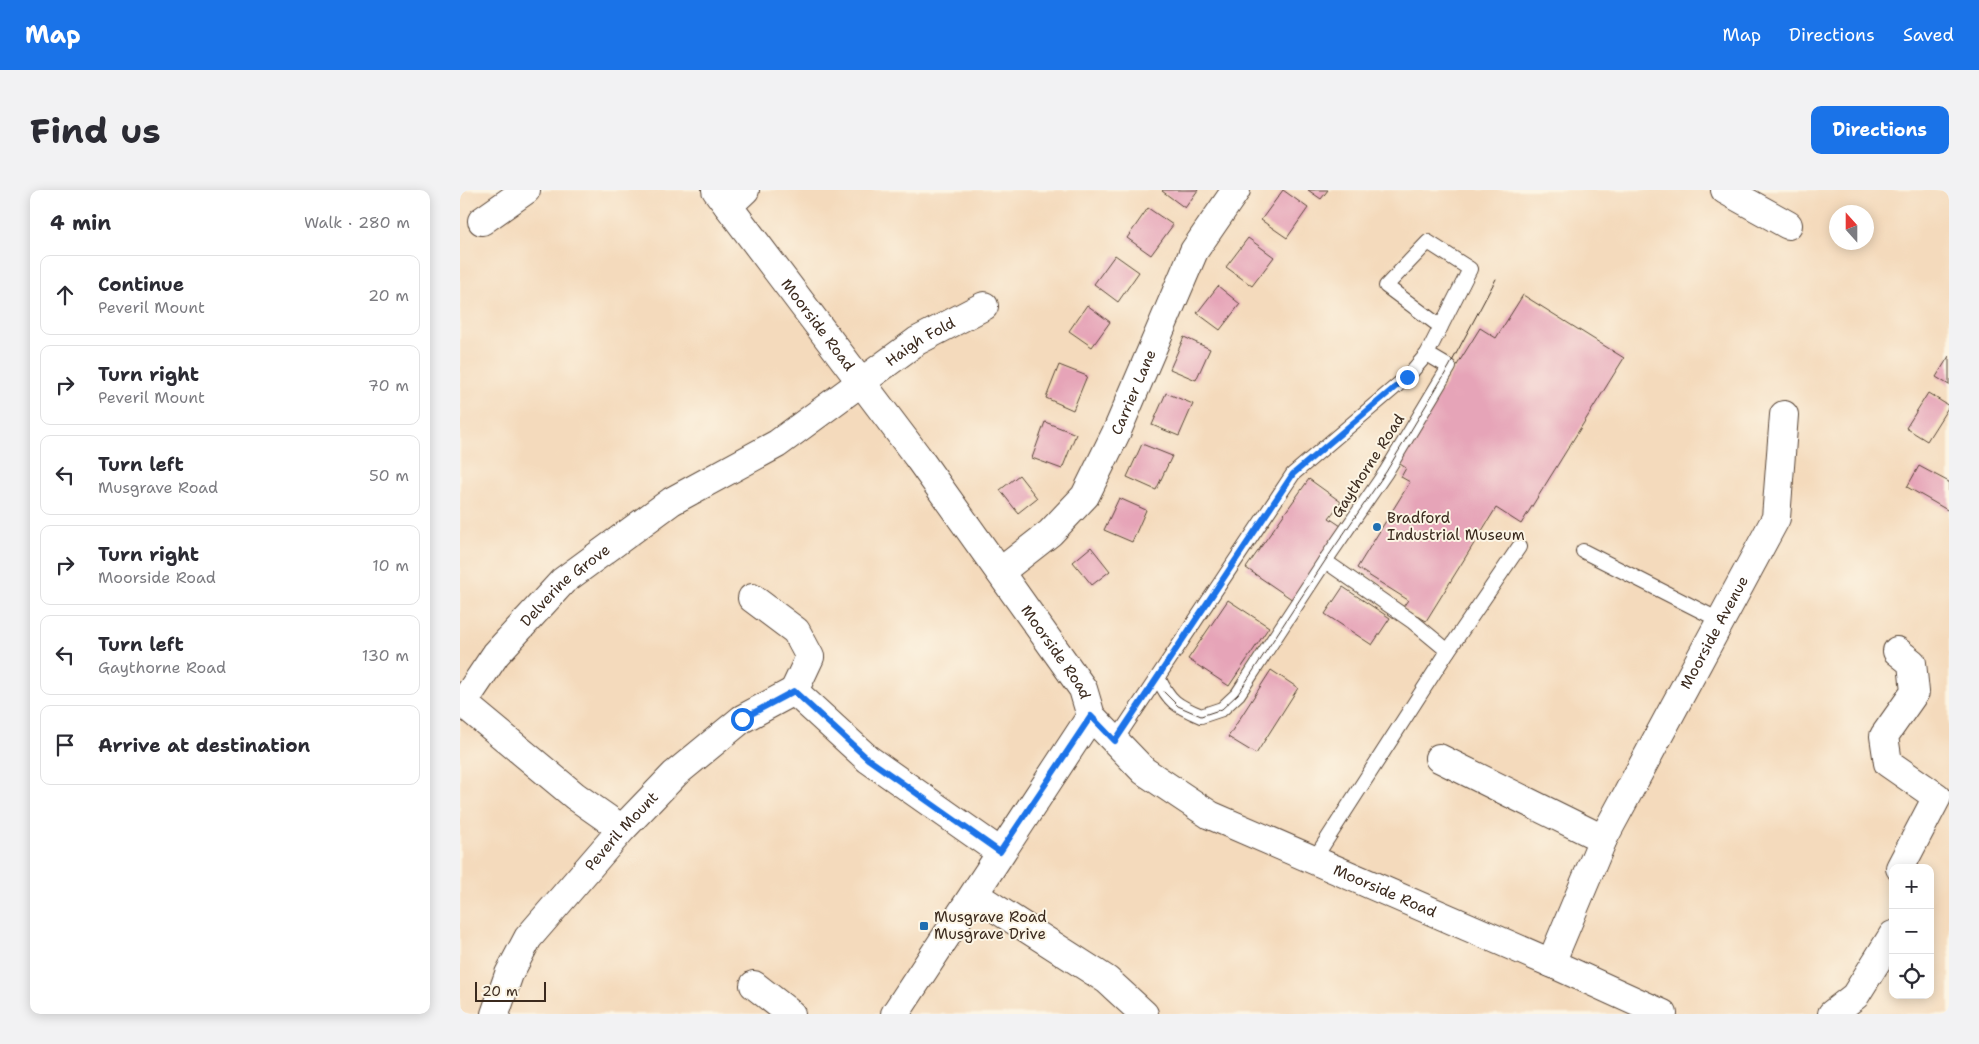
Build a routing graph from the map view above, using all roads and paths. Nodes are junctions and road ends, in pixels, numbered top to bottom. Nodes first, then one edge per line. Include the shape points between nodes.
1 (526, 190) edge
2 (1236, 190) edge
3 (1725, 190) edge
4 (730, 195) edge
5 (482, 221) dead end
6 (1788, 225) dead end
7 (984, 306) dead end
8 (1441, 327) junction
9 (1427, 354) junction
10 (861, 383) junction
11 (1784, 415) dead end
12 (1519, 547) dead end
13 (1583, 551) dead end
14 (1325, 561) junction
15 (1000, 572) junction
16 (752, 598) dead end
17 (1721, 621) junction
18 (1448, 651) junction
19 (1897, 651) dead end
20 (1158, 677) junction
21 (794, 691) junction
22 (461, 702) edge
23 (1091, 716) junction
24 (1115, 741) junction
25 (1439, 758) dead end
26 (1943, 795) edge
27 (622, 828) junction
28 (1603, 839) junction
29 (1000, 852) junction
30 (1313, 860) junction
31 (1902, 864) edge
32 (975, 895) junction
33 (1889, 941) edge
34 (1551, 963) junction
35 (754, 985) dead end
36 (495, 1014) edge
37 (792, 1014) edge
38 (895, 1014) edge
39 (1144, 1014) edge
40 (1663, 1014) edge
41 (1832, 1014) edge

1 - 5 street
2 - 15 street, Carrier Lane via 1194,251 1085,496 1050,534
3 - 6 street
4 - 10 street, Moorside Road
7 - 10 street, Haigh Fold via 917,342
8 - 8 lane via 1470,269 1428,242 1386,286
8 - 9 lane
9 - 14 lane, Gaythorne Road via 1449,367 1386,472
9 - 20 lane, Gaythorne Road via 1407,377 1293,474
10 - 15 street, Moorside Road via 918,456
10 - 22 street, Delverine Grove via 776,444 672,501 564,580 496,654
11 - 17 street, Moorside Avenue via 1776,518
12 - 18 lane
13 - 17 lane
14 - 18 lane via 1413,622
14 - 20 lane, Gaythorne Road via 1238,694 1222,709 1201,716 1178,706 1164,692
15 - 23 street, Moorside Road via 1083,689
16 - 21 street via 796,631 810,657
17 - 28 street, Moorside Avenue
18 - 30 lane
19 - 26 street via 1912,663 1915,692 1884,736 1888,763
20 - 24 lane, Gaythorne Road
21 - 27 street, Peveril Mount via 742,719 675,774
21 - 29 street via 868,759
22 - 27 street, Delverine Grove via 575,796
23 - 24 street, Moorside Road
23 - 29 street
24 - 30 street, Moorside Road via 1144,770 1210,815
25 - 28 street
26 - 31 street
27 - 36 street, Peveril Mount via 528,938 509,974
28 - 34 street, Moorside Avenue
29 - 32 street
30 - 34 street, Moorside Road
32 - 38 street
32 - 39 street via 1107,980
33 - 41 street via 1855,996
34 - 40 street, Moorside Road
35 - 37 street

